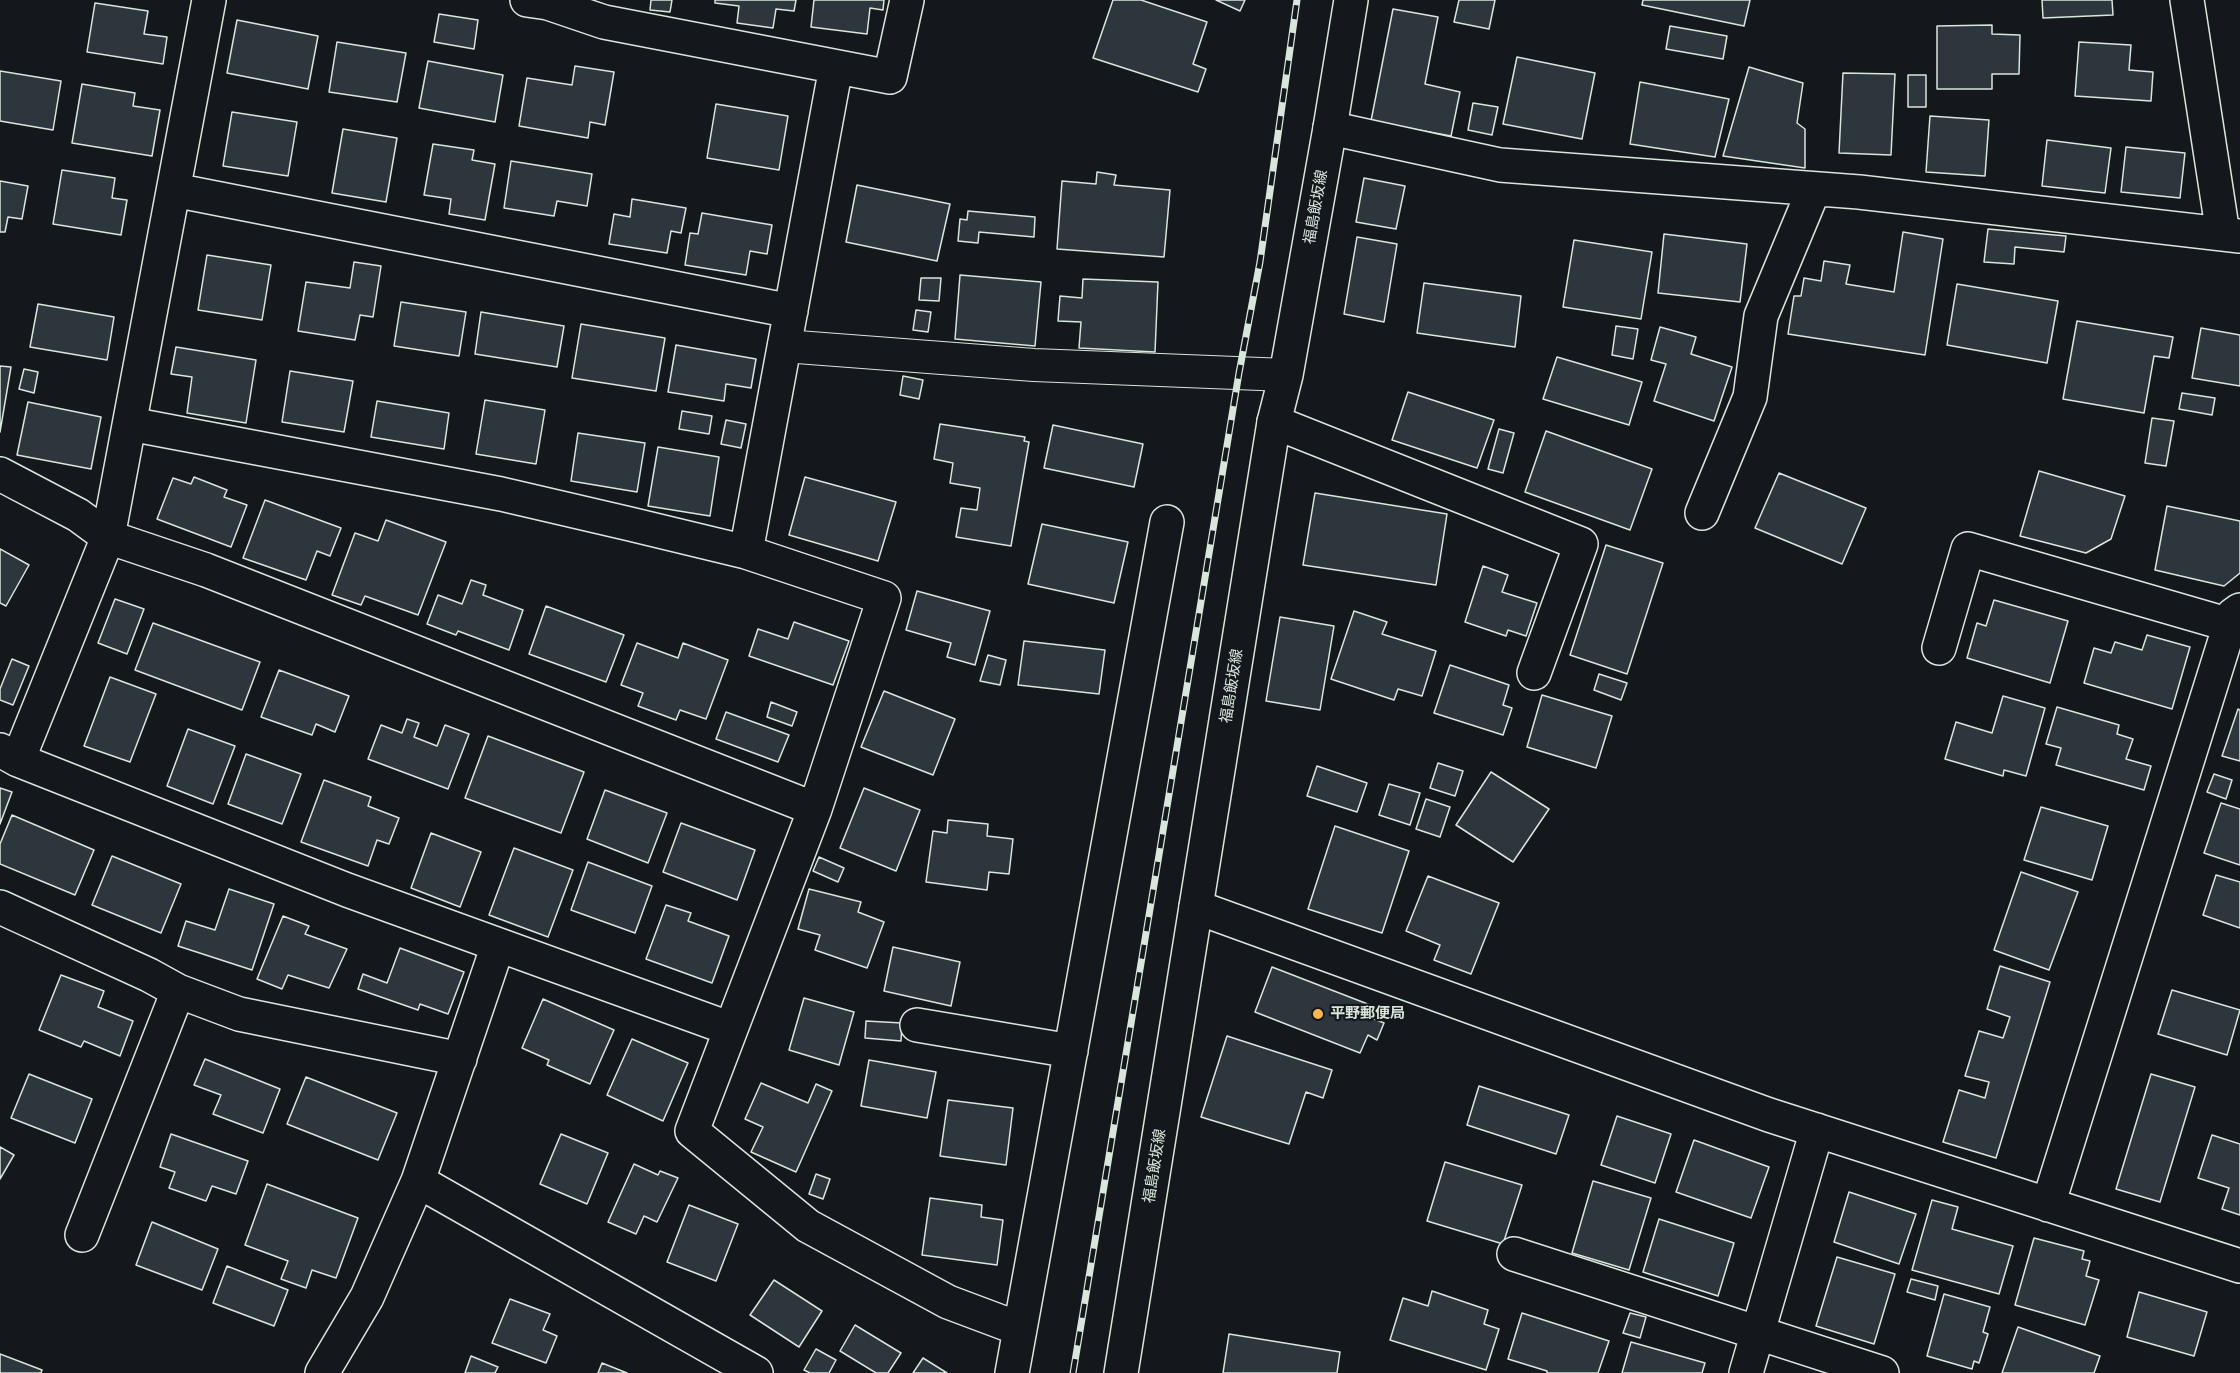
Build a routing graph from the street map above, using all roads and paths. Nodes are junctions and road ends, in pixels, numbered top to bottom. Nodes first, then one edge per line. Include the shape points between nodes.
1 (209, 0) edge
2 (907, 0) edge
3 (1351, 0) edge
4 (2187, 0) edge
5 (541, 1) edge
6 (836, 66) junction
7 (1330, 128) junction
8 (1814, 189) junction
9 (174, 190) junction
10 (2232, 235) edge
11 (791, 311) junction
12 (784, 346) junction
13 (1286, 375) junction
14 (1274, 422) junction
15 (130, 424) junction
16 (0, 474) edge
17 (1702, 513) dead end
18 (1167, 522) dead end
19 (108, 537) junction
20 (746, 552) junction
21 (2235, 617) edge
22 (1939, 648) dead end
23 (1534, 673) dead end
24 (9, 755) edge
25 (815, 809) junction
26 (0, 907) edge
27 (1196, 907) junction
28 (498, 945) junction
29 (178, 992) junction
30 (917, 1025) dead end
31 (731, 1029) junction
32 (1071, 1051) junction
33 (460, 1059) junction
34 (1817, 1130) junction
35 (418, 1181) junction
36 (2048, 1205) junction
37 (82, 1235) dead end
38 (1514, 1254) dead end
39 (2240, 1266) edge
40 (1020, 1329) junction
41 (1758, 1333) junction
42 (322, 1373) edge
43 (756, 1373) edge
44 (1012, 1373) edge
45 (1121, 1373) edge
46 (1746, 1373) edge
47 (1882, 1373) edge

1 - 9 street
2 - 6 street via 891,77
3 - 7 street, 福島飯坂線
4 - 10 street
5 - 6 street via 604,22
6 - 11 street
7 - 8 street via 1500,165
7 - 13 street, 福島飯坂線
8 - 10 street
8 - 17 street via 1761,316 1750,397
9 - 11 street
9 - 15 street
11 - 12 street
12 - 13 street via 1034,365
12 - 20 street
13 - 14 street, 福島飯坂線
14 - 23 street via 1581,544
14 - 27 street, 福島飯坂線
15 - 19 street
15 - 20 street via 501,494
16 - 19 street via 78,515
18 - 32 street
19 - 24 street
19 - 25 street via 206,570
20 - 25 street via 884,598
21 - 22 street via 1968,549
21 - 36 street
24 - 28 street
25 - 31 street
26 - 29 street
27 - 34 street
27 - 45 street, 福島飯坂線
28 - 31 street
28 - 33 street
29 - 33 street via 239,1014
29 - 37 street
30 - 32 street
31 - 40 street via 692,1131 808,1226 948,1302
32 - 40 street
33 - 35 street
34 - 36 street
34 - 41 street
35 - 42 street via 367,1297
35 - 43 street
36 - 39 street
38 - 41 street
40 - 44 street
41 - 46 street
41 - 47 street

